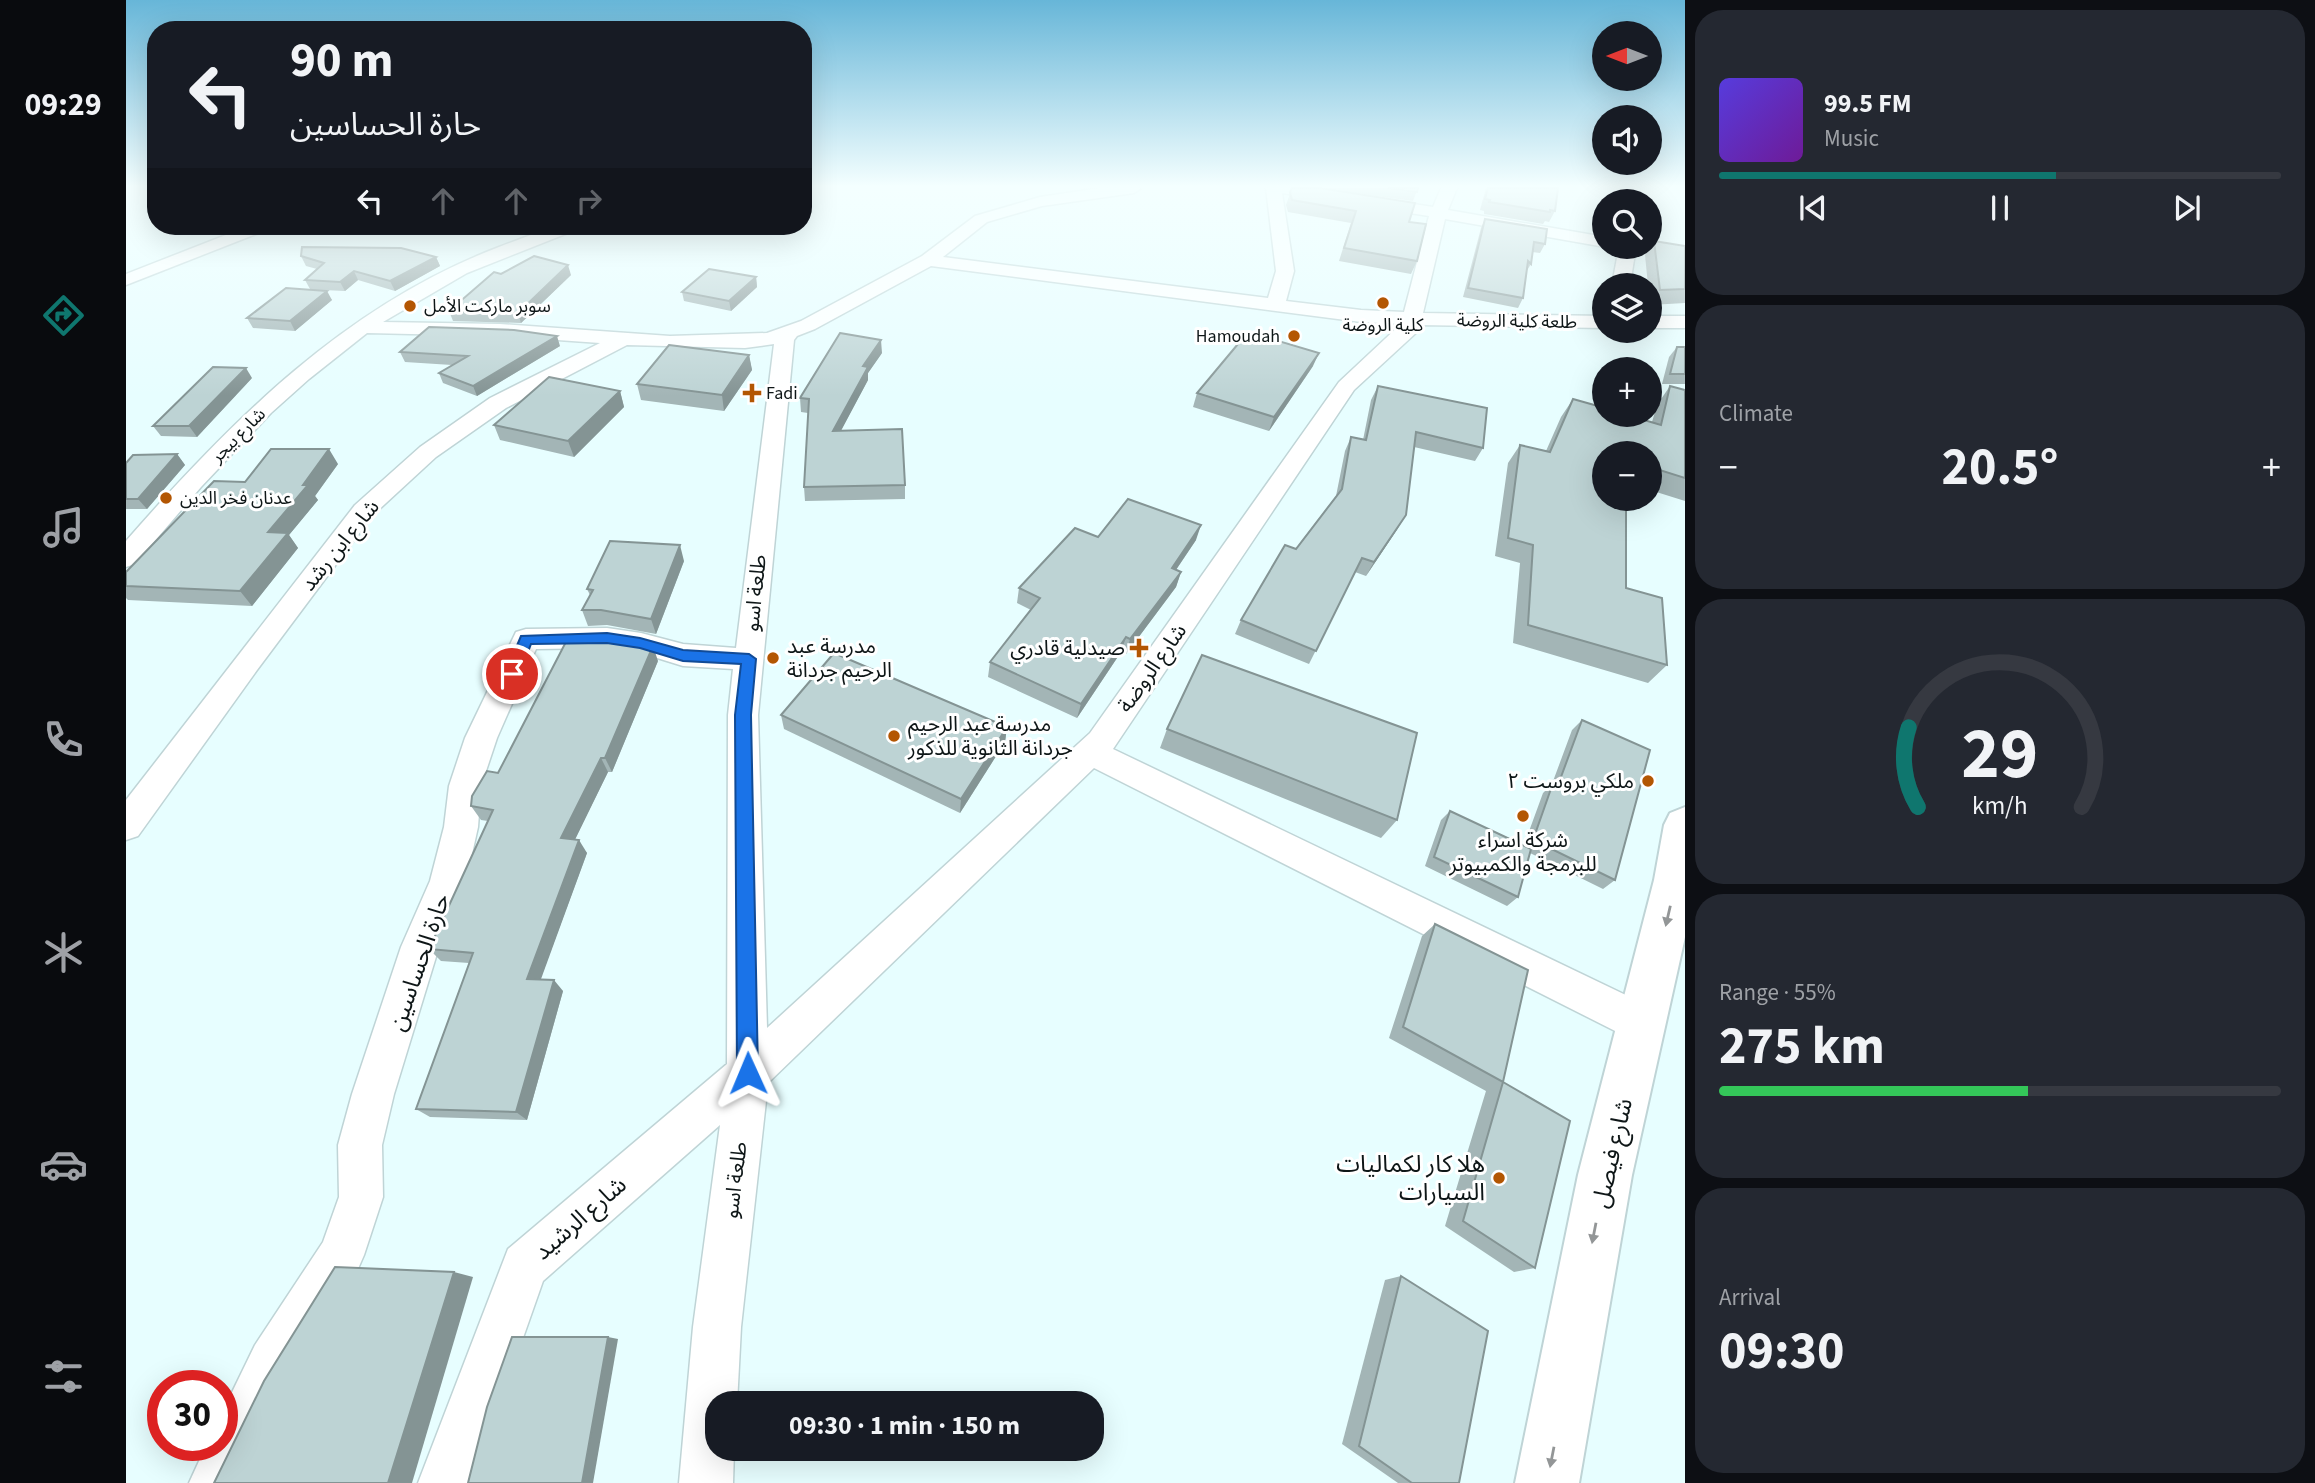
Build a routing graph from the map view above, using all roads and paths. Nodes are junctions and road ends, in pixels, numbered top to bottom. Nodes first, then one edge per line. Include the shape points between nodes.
1 (184, 257) edge
2 (489, 257) edge
3 (932, 257) edge
4 (1283, 257) edge
5 (1426, 257) edge
6 (928, 260) junction
7 (126, 280) edge
8 (1275, 305) junction
9 (1412, 319) junction
10 (1592, 322) edge
11 (1685, 322) edge
12 (1662, 323) edge
13 (363, 327) junction
14 (788, 334) junction
15 (622, 339) junction
16 (126, 558) edge
17 (749, 659) junction
18 (1090, 752) junction
19 (1685, 825) edge
20 (126, 827) edge
21 (1643, 1024) junction
22 (748, 1073) junction
23 (216, 1483) edge
24 (445, 1483) edge
25 (706, 1483) edge
26 (1547, 1483) edge

1 - 7 street
2 - 13 street, شارع بيجر via 428,285
3 - 6 street
4 - 8 street
5 - 9 street, شارع الروضة
6 - 8 street, طلعة كلية الروضة
6 - 14 street
8 - 9 street, طلعة كلية الروضة
9 - 10 street, طلعة كلية الروضة
9 - 18 street, شارع الروضة via 1410,327 1346,386
11 - 12 street
13 - 15 street
13 - 16 street, شارع بيجر via 249,422
14 - 15 street via 745,342
14 - 17 street, طلعة اسو via 772,434
15 - 20 street, شارع ابن رشد via 498,403 428,452 364,510
17 - 22 street, طلعة اسو via 743,715
17 - 23 street, حارة الحساسين via 683,655 607,638 526,639 481,738 465,786 448,881 420,947 373,1094 360,1146 361,1197 341,1255 273,1363
18 - 21 street
18 - 22 street, شارع الروضة
19 -> 21 main road, شارع فيصل
21 -> 26 main road, شارع فيصل via 1605,1175
22 - 24 street, شارع الرشيد via 525,1266
22 - 25 street, طلعة اسو via 717,1327

